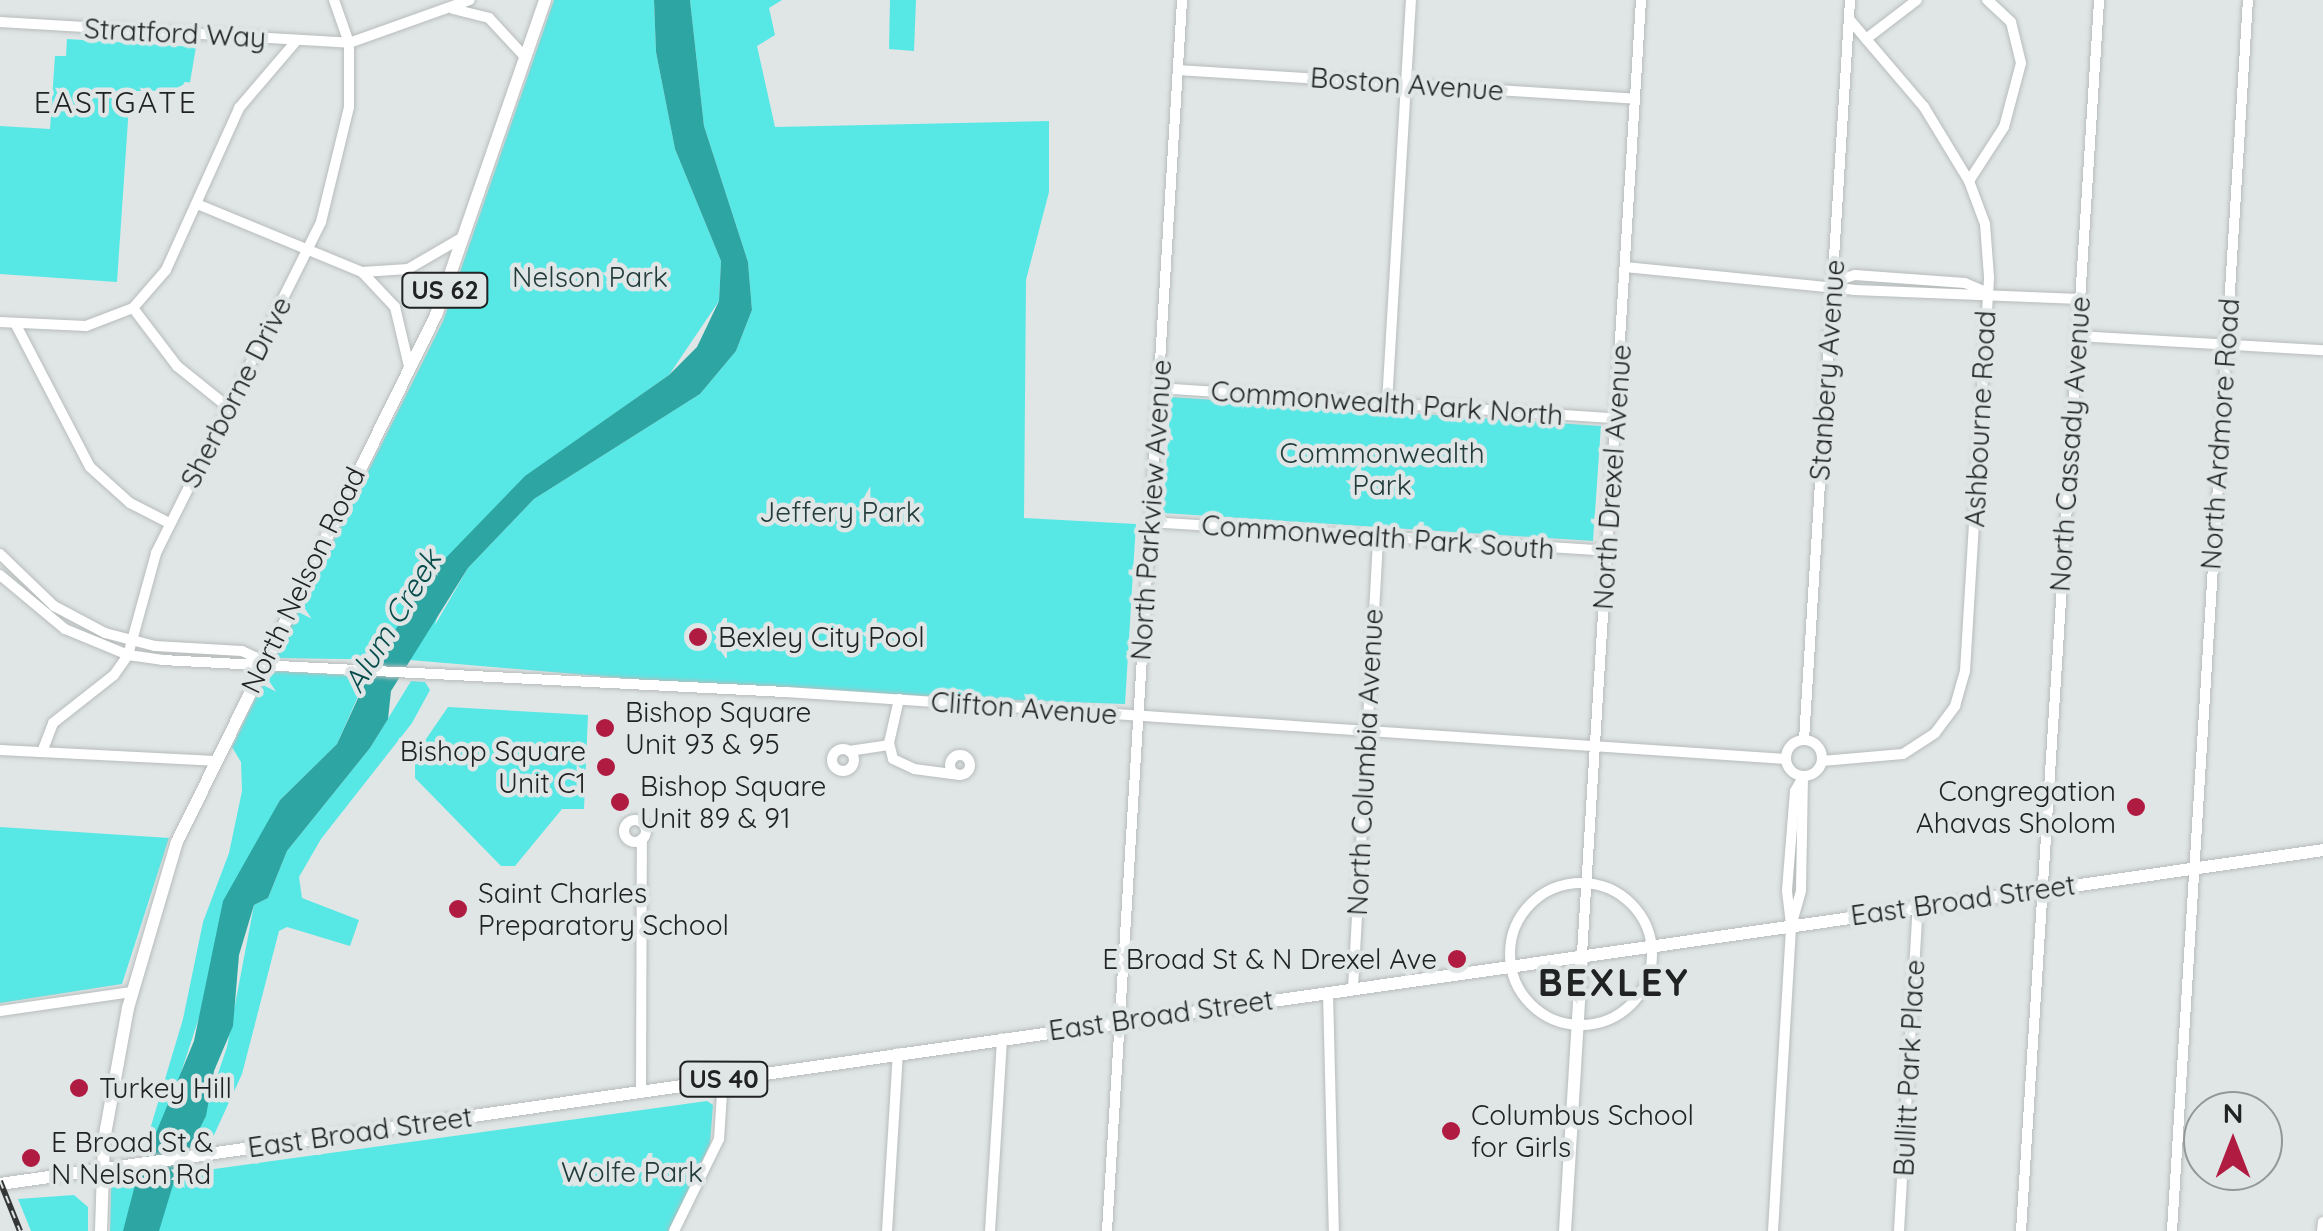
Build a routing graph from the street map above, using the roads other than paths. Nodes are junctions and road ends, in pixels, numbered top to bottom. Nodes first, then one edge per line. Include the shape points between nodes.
1 (334, 0) edge
2 (470, 0) edge
3 (545, 0) edge
4 (1182, 0) edge
5 (1411, 0) edge
6 (1642, 0) edge
7 (1850, 0) edge
8 (1917, 0) edge
9 (1987, 0) edge
10 (2099, 0) edge
11 (2248, 0) edge
12 (452, 9) junction
13 (1849, 19) junction
14 (0, 22) edge
15 (1866, 39) junction
16 (297, 40) junction
17 (349, 43) junction
18 (524, 57) junction
19 (1178, 70) junction
20 (1406, 84) junction
21 (1636, 98) junction
22 (1968, 181) junction
23 (197, 204) junction
24 (464, 236) junction
25 (310, 249) junction
26 (1625, 266) junction
27 (362, 272) junction
28 (1832, 282) junction
29 (1988, 293) junction
30 (2080, 299) junction
31 (133, 308) junction
32 (0, 322) edge
33 (14, 323) junction
34 (2078, 336) junction
35 (2226, 345) junction
36 (2323, 350) edge
37 (409, 367) junction
38 (1158, 388) junction
39 (1387, 402) junction
40 (228, 407) junction
41 (1616, 418) junction
42 (1150, 522) junction
43 (169, 523) junction
44 (1378, 537) junction
45 (1607, 552) junction
46 (0, 554) edge
47 (14, 571) junction
48 (2, 580) edge
49 (131, 641) junction
50 (128, 654) junction
51 (262, 661) junction
52 (899, 699) junction
53 (1138, 716) junction
54 (1366, 730) junction
55 (1804, 740) junction
56 (889, 745) junction
57 (1595, 745) junction
58 (0, 750) edge
59 (849, 751) dead end
60 (42, 752) junction
61 (1786, 759) junction
62 (215, 761) junction
63 (1822, 761) junction
64 (960, 775) dead end
65 (1803, 777) junction
66 (642, 839) dead end
67 (2323, 850) edge
68 (2193, 868) junction
69 (1586, 883) junction
70 (2042, 888) junction
71 (1918, 905) junction
72 (1791, 924) junction
73 (1652, 944) junction
74 (1582, 954) junction
75 (1510, 964) junction
76 (1353, 988) junction
77 (132, 992) junction
78 (1328, 992) junction
79 (0, 1011) edge
80 (1120, 1021) junction
81 (1578, 1026) junction
82 (1002, 1038) junction
83 (898, 1053) junction
84 (723, 1079) junction
85 (641, 1091) junction
86 (100, 1170) junction
87 (0, 1184) edge
88 (2323, 1222) edge
89 (100, 1231) edge
90 (674, 1231) edge
91 (887, 1231) edge
92 (990, 1231) edge
93 (1107, 1231) edge
94 (1334, 1231) edge
95 (1566, 1231) edge
96 (1772, 1231) edge
97 (1899, 1231) edge
98 (2022, 1231) edge
99 (2172, 1231) edge
100 (2322, 1231) edge

1 - 17 street, Sherborne Drive
2 - 12 street
3 - 18 main road, North Nelson Road / US 62
4 - 19 street, North Parkview Avenue
5 - 20 street
6 - 21 street, North Drexel Avenue
7 - 13 street, Stanbery Avenue
8 - 15 street
9 - 22 street via 2011,22 2021,63 2004,127
10 - 30 street, North Cassady Avenue
11 - 35 street, North Ardmore Road
12 - 17 street
12 - 18 street via 489,18
13 - 15 street, Ashbourne Road
13 - 28 street, Stanbery Avenue
14 - 16 street, Stratford Way
15 - 22 street, Ashbourne Road via 1924,107
16 - 17 street, Stratford Way
16 - 23 street via 245,99
17 - 25 street, Sherborne Drive via 347,129
18 - 24 main road, North Nelson Road / US 62
19 - 20 street, Boston Avenue
19 - 38 street, North Parkview Avenue
20 - 21 street, Boston Avenue
20 - 39 street
21 - 26 street, North Drexel Avenue
22 - 29 street, Ashbourne Road via 1984,224
23 - 25 street
23 - 31 street via 166,270
24 - 27 street via 408,269
24 - 37 main road, North Nelson Road / US 62
25 - 27 street
25 - 40 street, Sherborne Drive
26 - 28 street
26 - 41 street, North Drexel Avenue
27 - 37 street via 395,308
28 - 29 street via 1855,275 1964,283
28 - 55 street, Stanbery Avenue
29 - 30 street
29 - 63 street, Ashbourne Road via 1965,671 1955,706 1935,733 1903,754
30 - 34 street, North Cassady Avenue
31 - 33 street via 86,326
31 - 40 street via 177,366
32 - 33 street
33 - 43 street via 90,467 130,503
34 - 35 street
34 - 70 street, North Cassady Avenue
35 - 36 street
35 - 68 street, North Ardmore Road
37 - 51 main road, North Nelson Road / US 62
38 - 39 street, Commonwealth Park North
38 - 42 street, North Parkview Avenue
39 - 41 street, Commonwealth Park North
40 - 43 street, Sherborne Drive
41 - 45 street, North Drexel Avenue
42 - 44 street, Commonwealth Park South
42 - 53 street, North Parkview Avenue
43 - 49 street, Sherborne Drive
44 - 45 street, Commonwealth Park South
44 - 54 street, North Columbia Avenue
45 - 57 street, North Drexel Avenue
46 - 47 street
47 - 48 street
47 - 49 street via 72,618
48 - 50 street via 66,629
49 - 50 street, Sherborne Drive
49 - 51 street via 242,651
50 - 51 street
50 - 60 street, Sherborne Drive via 114,675 53,723
51 - 52 street, Clifton Avenue
51 - 62 main road, North Nelson Road / US 62
52 - 53 street, Clifton Avenue
52 - 56 street
53 - 54 street, Clifton Avenue
53 - 80 street, North Parkview Avenue
54 - 57 street, Clifton Avenue
54 - 76 street, North Columbia Avenue
55 - 61 street via 1793,744
55 - 63 street via 1816,744
56 - 59 street
56 - 64 street via 902,764
57 - 61 street, Clifton Avenue
57 - 69 street, North Drexel Avenue
58 - 60 street
60 - 62 street
61 - 65 street
62 - 77 main road, North Nelson Road / US 62 via 177,842
63 - 65 street
65 - 72 street via 1800,891
66 - 85 street
67 - 68 main road, East Broad Street
68 - 70 main road, East Broad Street
68 - 99 street, North Ardmore Road
69 - 73 street via 1630,902
69 - 74 street, North Drexel Avenue
69 - 75 street via 1555,888 1529,905 1513,933
70 - 71 main road, East Broad Street
70 - 98 street, North Cassady Avenue
71 - 72 main road, East Broad Street
71 - 97 street, Bullitt Park Place
72 - 73 main road, East Broad Street
72 - 96 street
73 - 74 main road, East Broad Street
73 - 81 street via 1650,974 1629,1009
74 - 75 main road, East Broad Street / US 40
74 - 81 main road
75 - 76 main road, East Broad Street / US 40
75 - 81 street via 1533,1007
76 - 78 main road, East Broad Street / US 40
77 - 79 street
77 - 86 main road, North Nelson Road / US 62
78 - 80 main road, East Broad Street / US 40
78 - 94 street
80 - 82 main road, East Broad Street / US 40
80 - 93 street, North Parkview Avenue
81 - 95 main road
82 - 83 main road, East Broad Street / US 40
82 - 92 street
83 - 84 main road, East Broad Street / US 40
83 - 91 street
84 - 85 main road, East Broad Street / US 40
84 - 90 street via 719,1140
85 - 86 main road, East Broad Street / US 40
86 - 87 main road, East Broad Street / US 40
86 - 89 main road, North Nelson Road
88 - 100 street

